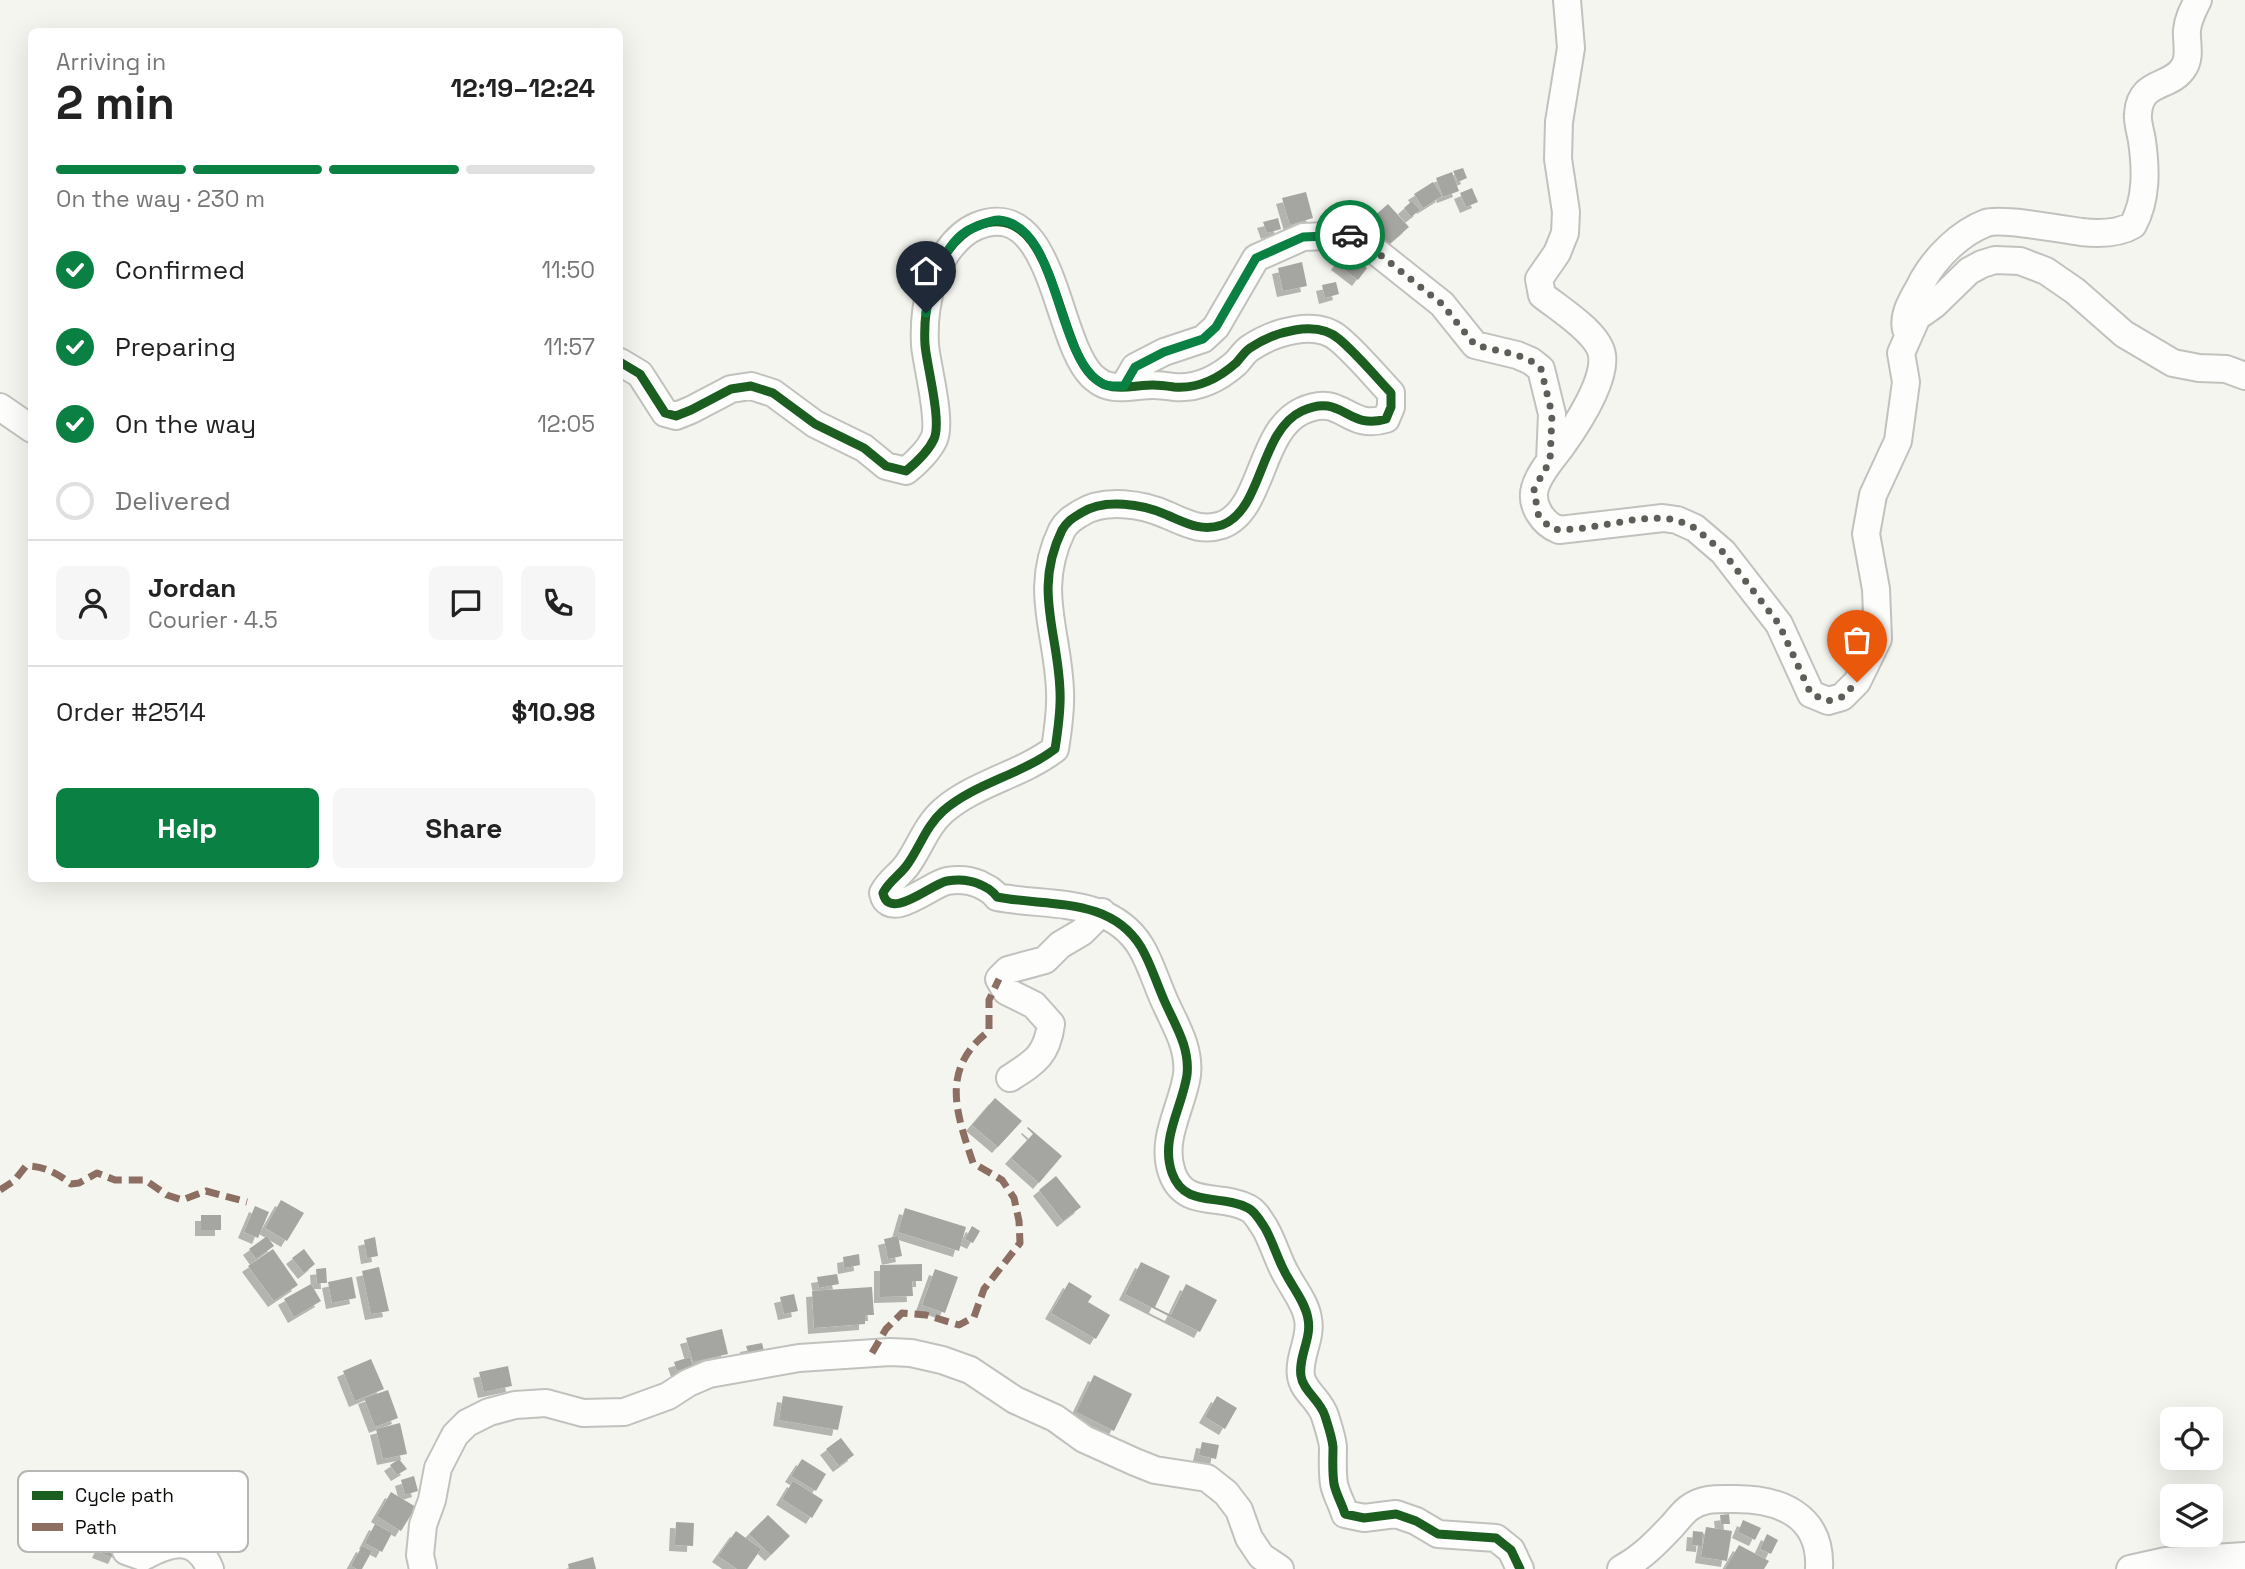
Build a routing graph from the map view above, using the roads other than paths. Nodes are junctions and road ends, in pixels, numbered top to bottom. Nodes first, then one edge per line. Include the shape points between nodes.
1 (1567, 0) edge
2 (2198, 0) edge
3 (1908, 338) junction
4 (623, 364) edge
5 (2245, 376) edge
6 (1124, 386) junction
7 (0, 407) edge
8 (28, 426) edge
9 (1550, 461) junction
10 (1102, 912) junction
11 (1010, 1078) dead end
12 (129, 1552) edge
13 (155, 1552) edge
14 (200, 1552) edge
15 (2245, 1556) edge
16 (211, 1569) edge
17 (423, 1569) edge
18 (1280, 1569) edge
19 (1520, 1569) edge
20 (1621, 1569) edge
21 (1819, 1569) edge
22 (2130, 1569) edge

1 - 9 street via 1571,48 1558,159 1565,233 1539,287 1542,295 1595,339 1602,355 1599,378 1581,416
2 - 3 street via 2190,14 2185,66 2177,76 2144,94 2138,114 2143,204 2133,225 2092,234 1987,223 1959,238 1926,275 1907,312
3 - 5 street via 1917,317 1969,271 1995,260 2020,261 2046,271 2124,334 2173,363 2226,369
3 - 9 street via 1901,353 1906,382 1898,441 1873,495 1866,534 1876,589 1878,639 1857,682 1842,697 1828,701 1811,694 1779,624 1723,552 1695,528 1662,518 1559,530 1549,527 1538,514 1534,489
4 - 6 street via 640,374 665,413 676,416 731,388 751,386 773,393 815,424 864,447 886,466 906,471 935,437 925,344 931,285 942,260 968,230 1000,220 1019,226 1033,242 1054,286 1075,351 1092,376 1106,385
6 - 9 street via 1135,367 1203,339 1216,327 1256,258 1303,237 1350,235 1442,304 1475,345 1517,355 1541,369 1552,414
6 - 10 street via 1202,385 1262,341 1296,330 1321,329 1338,338 1391,393 1391,407 1386,419 1372,423 1320,404 1299,412 1267,450 1238,513 1224,524 1203,528 1117,502 1090,507 1066,522 1047,574 1060,691 1055,749 943,811 883,893 884,900 901,904 948,881 971,881 997,897
7 - 8 street
10 - 11 street via 1045,960 1008,970 999,979 1006,991 1034,1005 1051,1024 1048,1044 1037,1059
10 - 19 street via 1123,925 1139,944 1184,1043 1188,1067 1184,1093 1168,1144 1172,1172 1189,1196 1226,1200 1251,1209 1276,1248 1308,1319 1301,1380 1324,1412 1333,1444 1335,1486 1345,1514 1354,1518 1396,1514 1438,1534 1496,1538 1511,1550
12 - 13 street via 143,1557
14 - 16 street
15 - 22 street via 2166,1561
17 - 18 street via 423,1525 438,1468 455,1435 489,1412 546,1403 583,1413 624,1412 650,1405 709,1374 799,1358 890,1352 911,1353 970,1370 1084,1439 1155,1470 1207,1478 1239,1510 1261,1556
20 - 21 street via 1653,1546 1690,1507 1711,1498 1750,1498 1780,1505 1809,1526 1816,1540

